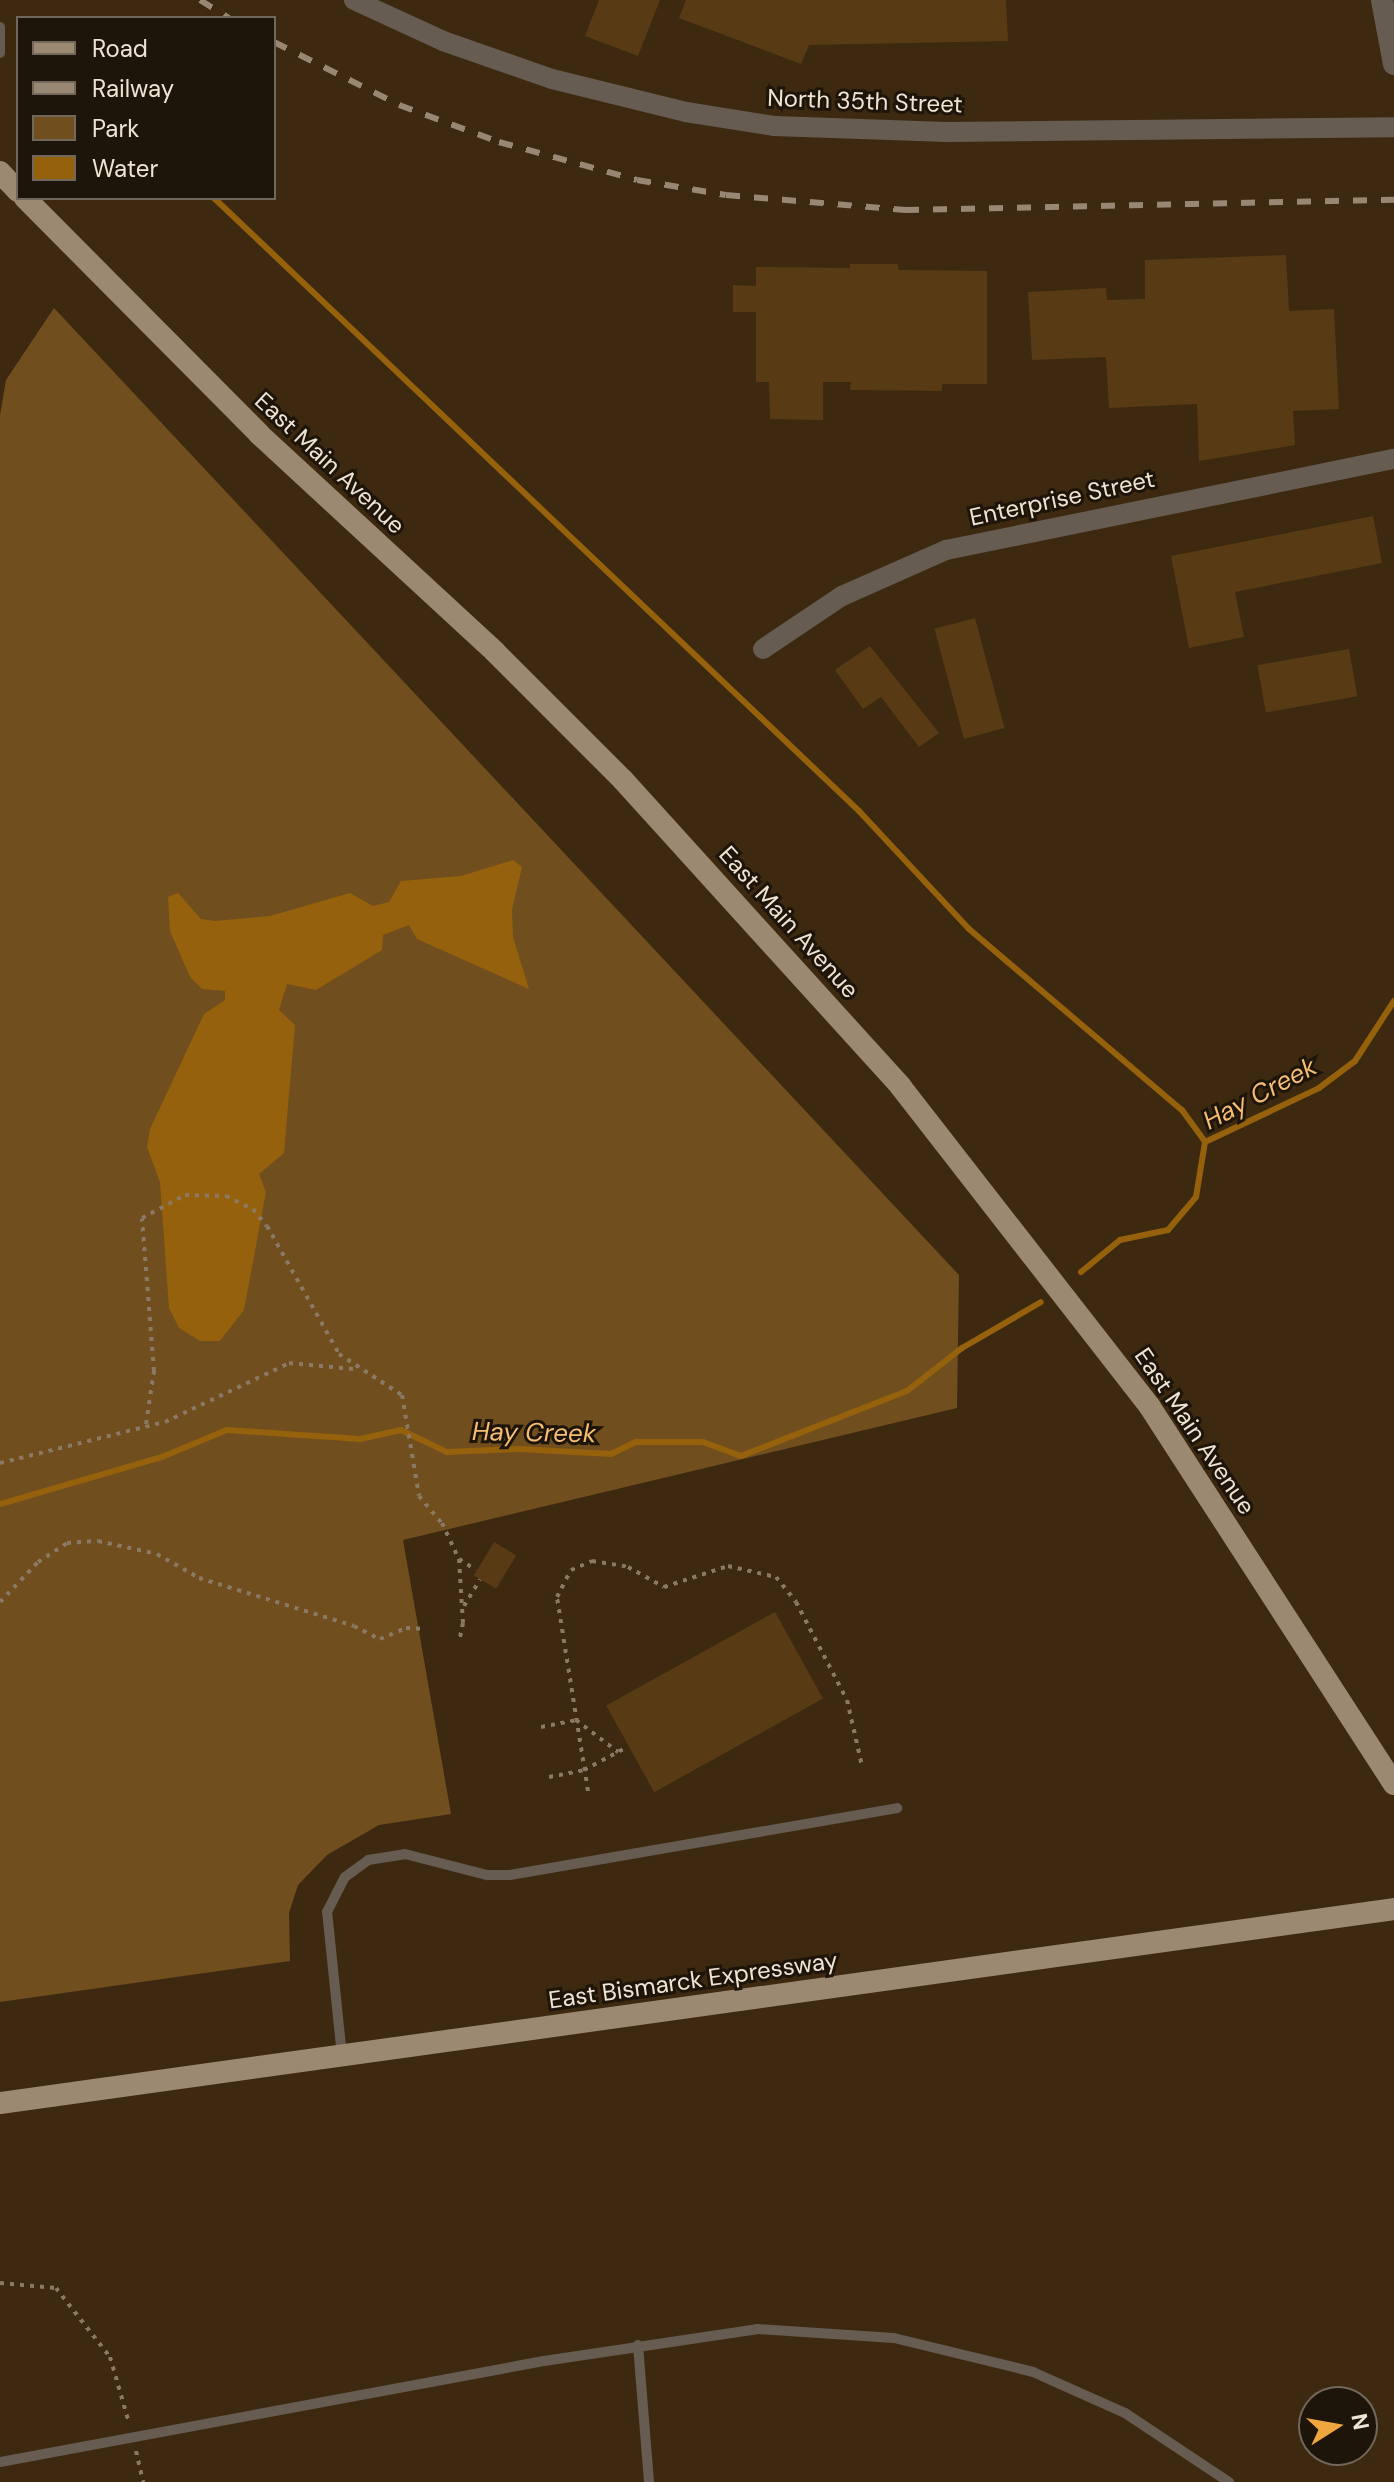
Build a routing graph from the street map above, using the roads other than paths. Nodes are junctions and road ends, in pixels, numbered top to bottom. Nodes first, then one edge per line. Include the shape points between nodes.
1 (354, 0) edge
2 (1382, 0) edge
3 (0, 27) edge
4 (0, 53) edge
5 (1394, 64) edge
6 (1394, 127) edge
7 (0, 172) edge
8 (16, 189) edge
9 (27, 200) edge
10 (1394, 459) edge
11 (763, 649) dead end
12 (1394, 1784) edge
13 (897, 1808) dead end
14 (1394, 1909) edge
15 (342, 2056) junction
16 (0, 2103) edge
17 (638, 2345) junction
18 (0, 2462) edge
19 (649, 2482) edge
20 (1229, 2482) edge

1 - 6 street, North 35th Street via 443,41 552,79 671,109 774,126 947,132
2 - 5 street
3 - 4 lane
7 - 8 main road
9 - 12 main road, East Main Avenue via 259,434 495,652 623,780 901,1087 1150,1407
10 - 11 street, Enterprise Street via 946,550 842,596
13 - 15 lane via 510,1875 487,1875 405,1854 368,1860 345,1877 327,1912
14 - 15 main road, East Bismarck Expressway
15 - 16 main road, East Bismarck Expressway
17 - 18 lane
17 - 19 lane
17 - 20 lane via 757,2329 894,2338 1033,2372 1125,2413

